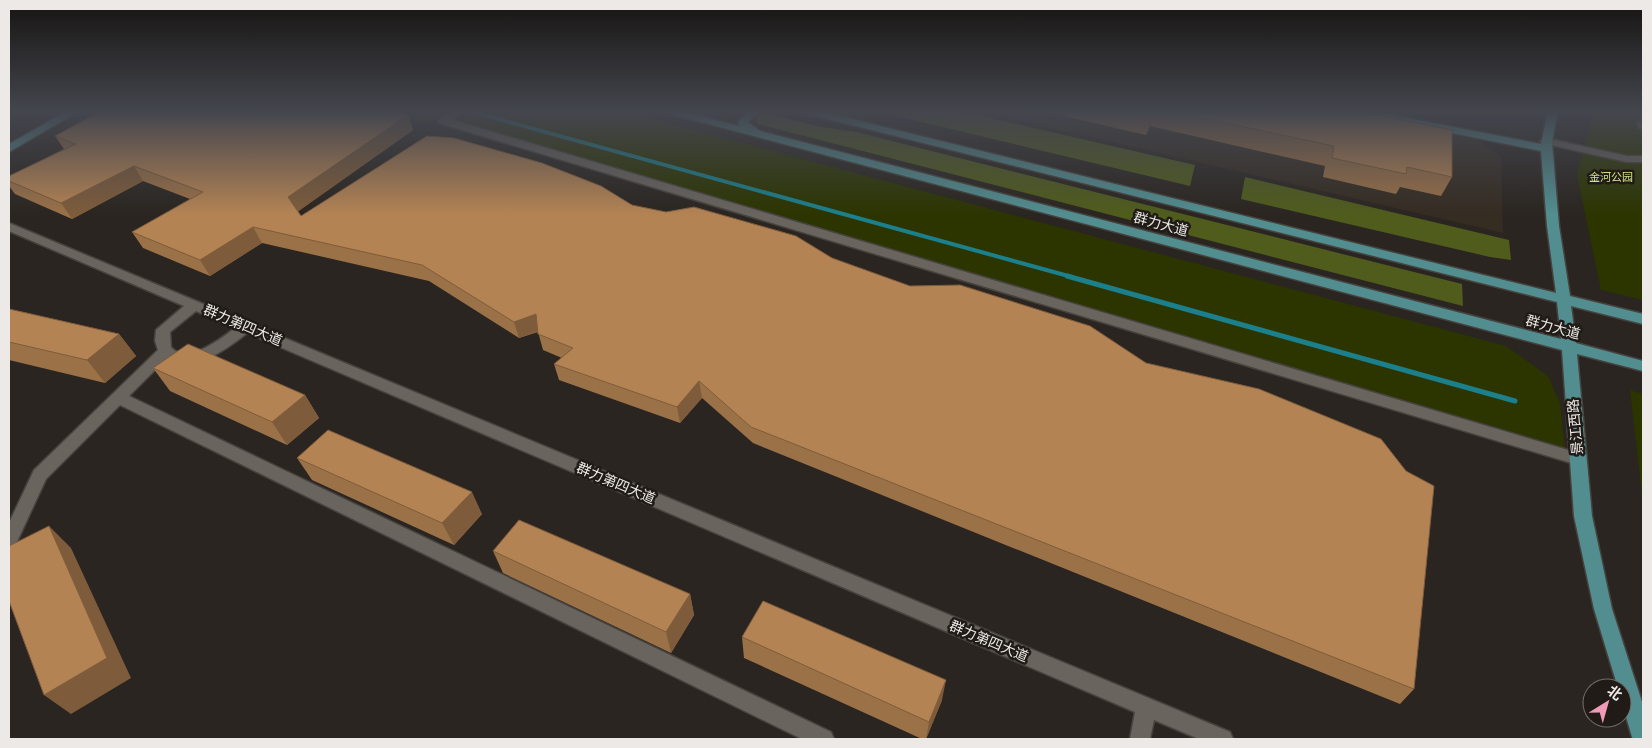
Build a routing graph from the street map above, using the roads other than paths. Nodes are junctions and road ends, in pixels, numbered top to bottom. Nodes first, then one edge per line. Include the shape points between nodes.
1 (528, 146) edge
2 (805, 146) edge
3 (949, 146) edge
4 (1546, 146) edge
5 (1556, 146) edge
6 (1643, 159) edge
7 (9, 227) edge
8 (1564, 298) junction
9 (195, 305) junction
10 (1643, 319) edge
11 (246, 327) junction
12 (1568, 346) junction
13 (164, 352) junction
14 (1643, 366) edge
15 (118, 398) junction
16 (1578, 459) junction
17 (9, 541) edge
18 (1146, 707) junction
19 (1643, 737) edge
20 (824, 739) edge
21 (1140, 739) edge
22 (1222, 739) edge

1 - 16 street
2 - 12 main road, 群力大道
3 - 8 main road, 群力大道
4 - 8 main road, 景江西路 via 1553,226
5 - 6 street via 1627,160
7 - 9 street, 群力第四大道
8 - 10 main road, 群力大道
8 - 12 main road, 景江西路
9 - 11 street, 群力第四大道
9 - 13 street via 163,330 160,342
11 - 13 street via 207,353 188,358
11 - 18 street, 群力第四大道
12 - 14 main road, 群力大道
12 - 16 main road, 景江西路
13 - 15 street
15 - 17 street via 40,475
15 - 20 street
16 - 19 main road, 景江西路 via 1583,516 1603,609
18 - 21 street
18 - 22 street, 群力第四大道

